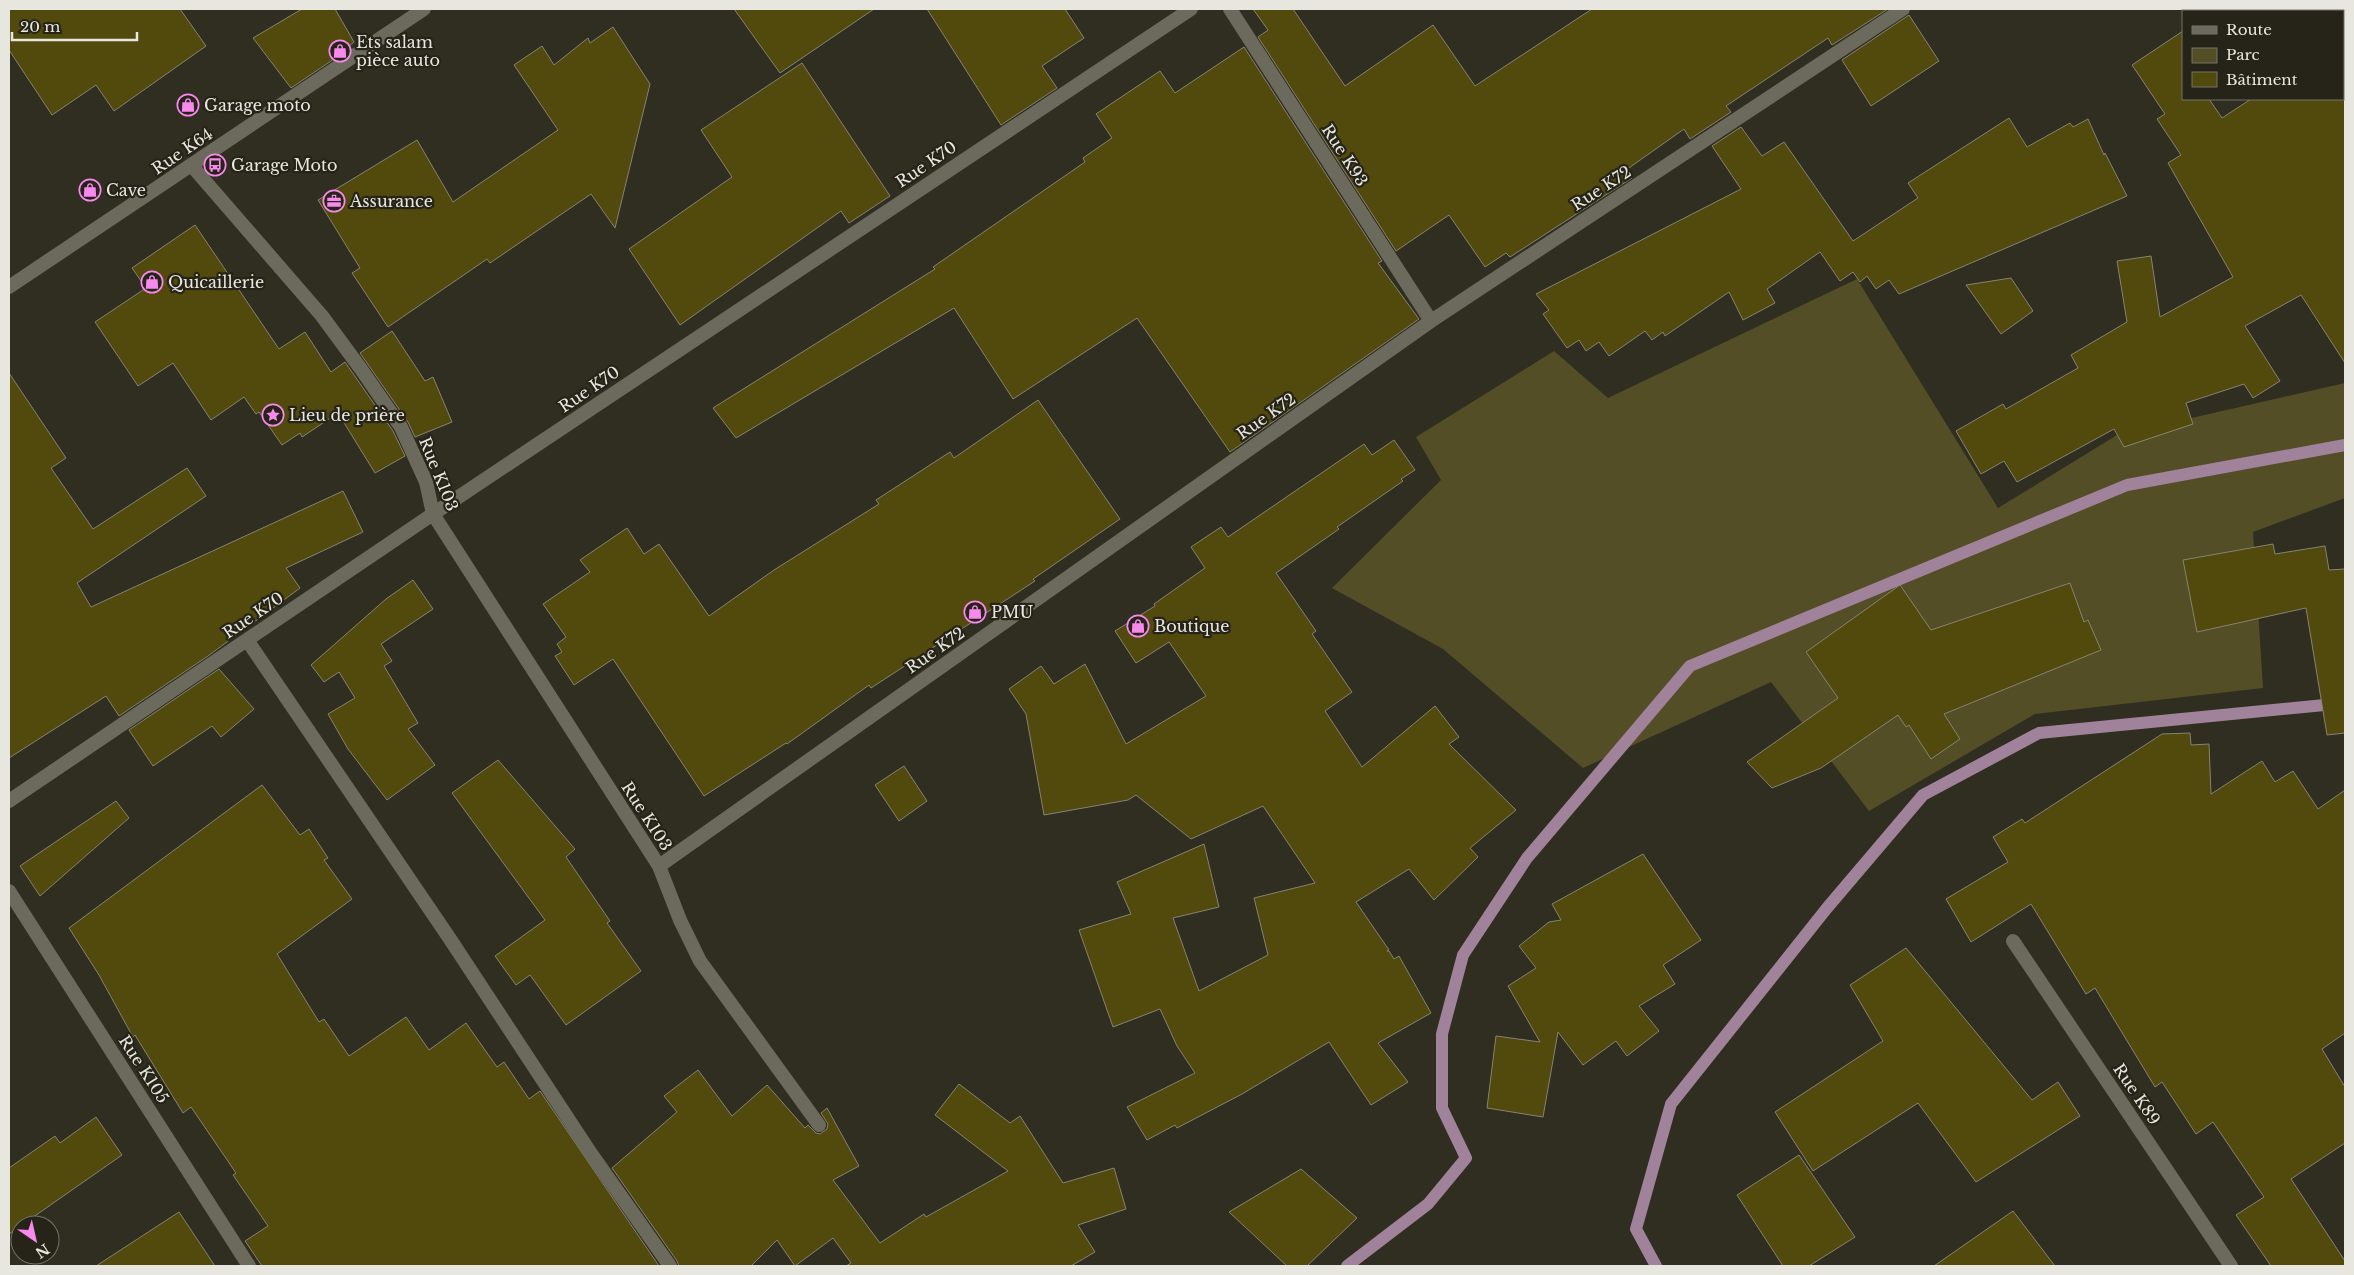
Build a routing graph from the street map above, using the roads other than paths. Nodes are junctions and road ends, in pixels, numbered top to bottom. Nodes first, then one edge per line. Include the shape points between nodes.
1 (424, 9) edge
2 (1191, 9) edge
3 (1230, 9) edge
4 (1903, 9) edge
5 (192, 166) junction
6 (9, 287) edge
7 (1431, 321) junction
8 (433, 514) junction
9 (247, 640) junction
10 (9, 801) edge
11 (659, 866) junction
12 (9, 891) edge
13 (2013, 941) dead end
14 (819, 1125) dead end
15 (249, 1266) edge
16 (670, 1266) edge
17 (2231, 1266) edge

1 - 5 street, Rue K64
2 - 8 street, Rue K70
3 - 7 street, Rue K93
4 - 7 street, Rue K72
5 - 6 street, Rue K64
5 - 8 street, Rue K103 via 322,316 361,369 401,428 426,482
7 - 11 street, Rue K72
8 - 9 street, Rue K70
8 - 11 street, Rue K103
9 - 10 street, Rue K70
9 - 16 street
11 - 14 street, Rue K103 via 700,961
12 - 15 street, Rue K105
13 - 17 street, Rue K89

